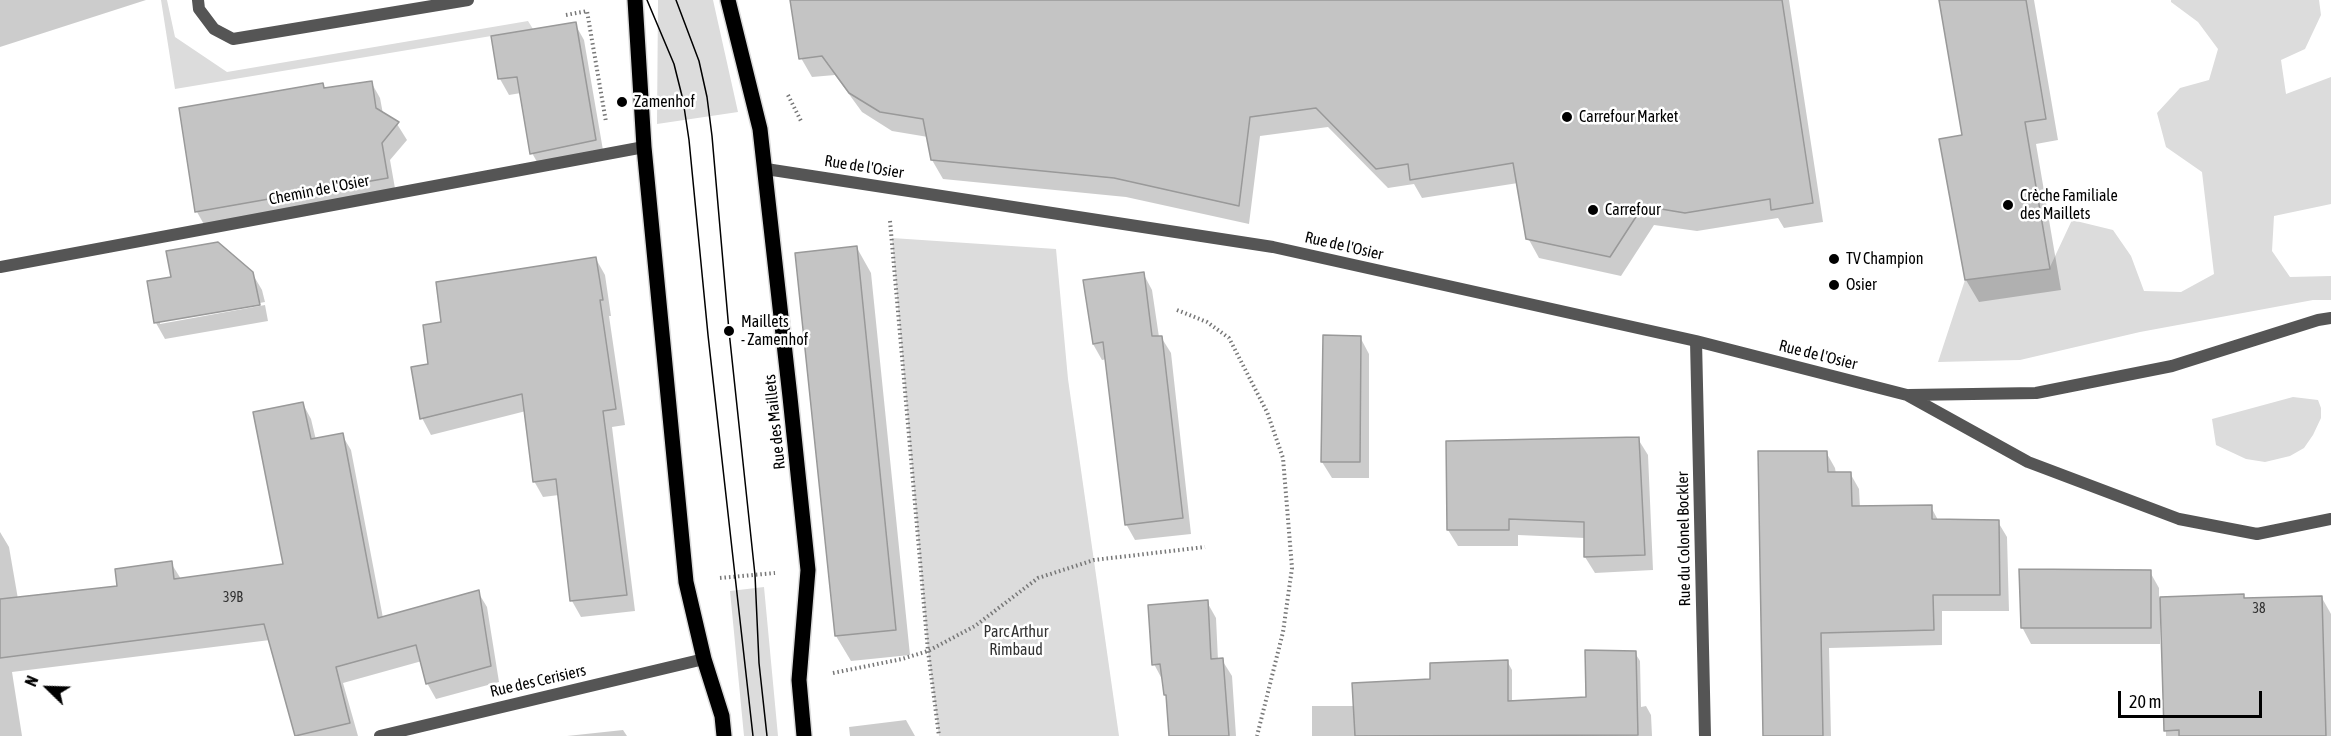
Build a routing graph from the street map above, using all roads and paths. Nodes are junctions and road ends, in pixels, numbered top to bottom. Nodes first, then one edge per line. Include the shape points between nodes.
1 (198, 0) edge
2 (468, 0) edge
3 (635, 0) edge
4 (728, 0) edge
5 (566, 15) dead end
6 (644, 147) junction
7 (611, 151) junction
8 (766, 169) junction
9 (887, 187) junction
10 (0, 267) edge
11 (1177, 310) dead end
12 (2331, 318) edge
13 (1696, 341) junction
14 (1907, 395) junction
15 (2331, 519) edge
16 (1205, 547) dead end
17 (808, 570) junction
18 (686, 582) junction
19 (928, 651) junction
20 (704, 659) junction
21 (798, 680) junction
22 (380, 736) edge
23 (724, 736) edge
24 (804, 736) edge
25 (939, 736) edge
26 (1257, 736) edge
27 (1705, 736) edge

1 - 2 street via 199,9 214,29 233,39
3 - 6 main road
4 - 8 main road, Rue des Maillets
5 - 7 path via 587,11
6 - 7 street, Chemin de l'Osier
6 - 18 main road
7 - 10 street, Chemin de l'Osier
8 - 9 street, Rue de l'Osier
8 - 17 main road, Rue des Maillets
9 - 13 street, Rue de l'Osier via 1273,247
9 - 19 path
11 - 26 path via 1207,322 1229,339 1267,412 1283,458 1292,568 1283,632
12 - 14 street, Rue de l'Osier via 2172,366 2036,393
13 - 14 street, Rue de l'Osier
13 - 27 street, Rue du Colonel Bockler
14 - 15 street, Rue de l'Osier via 2028,462 2179,519 2258,534
16 - 19 path via 1094,560 1038,578 975,626
17 - 18 path
17 - 21 main road, Rue des Maillets
18 - 20 main road
19 - 21 path
19 - 25 path
20 - 22 street, Rue des Cerisiers
20 - 23 main road via 722,716
21 - 24 main road, Rue des Maillets

